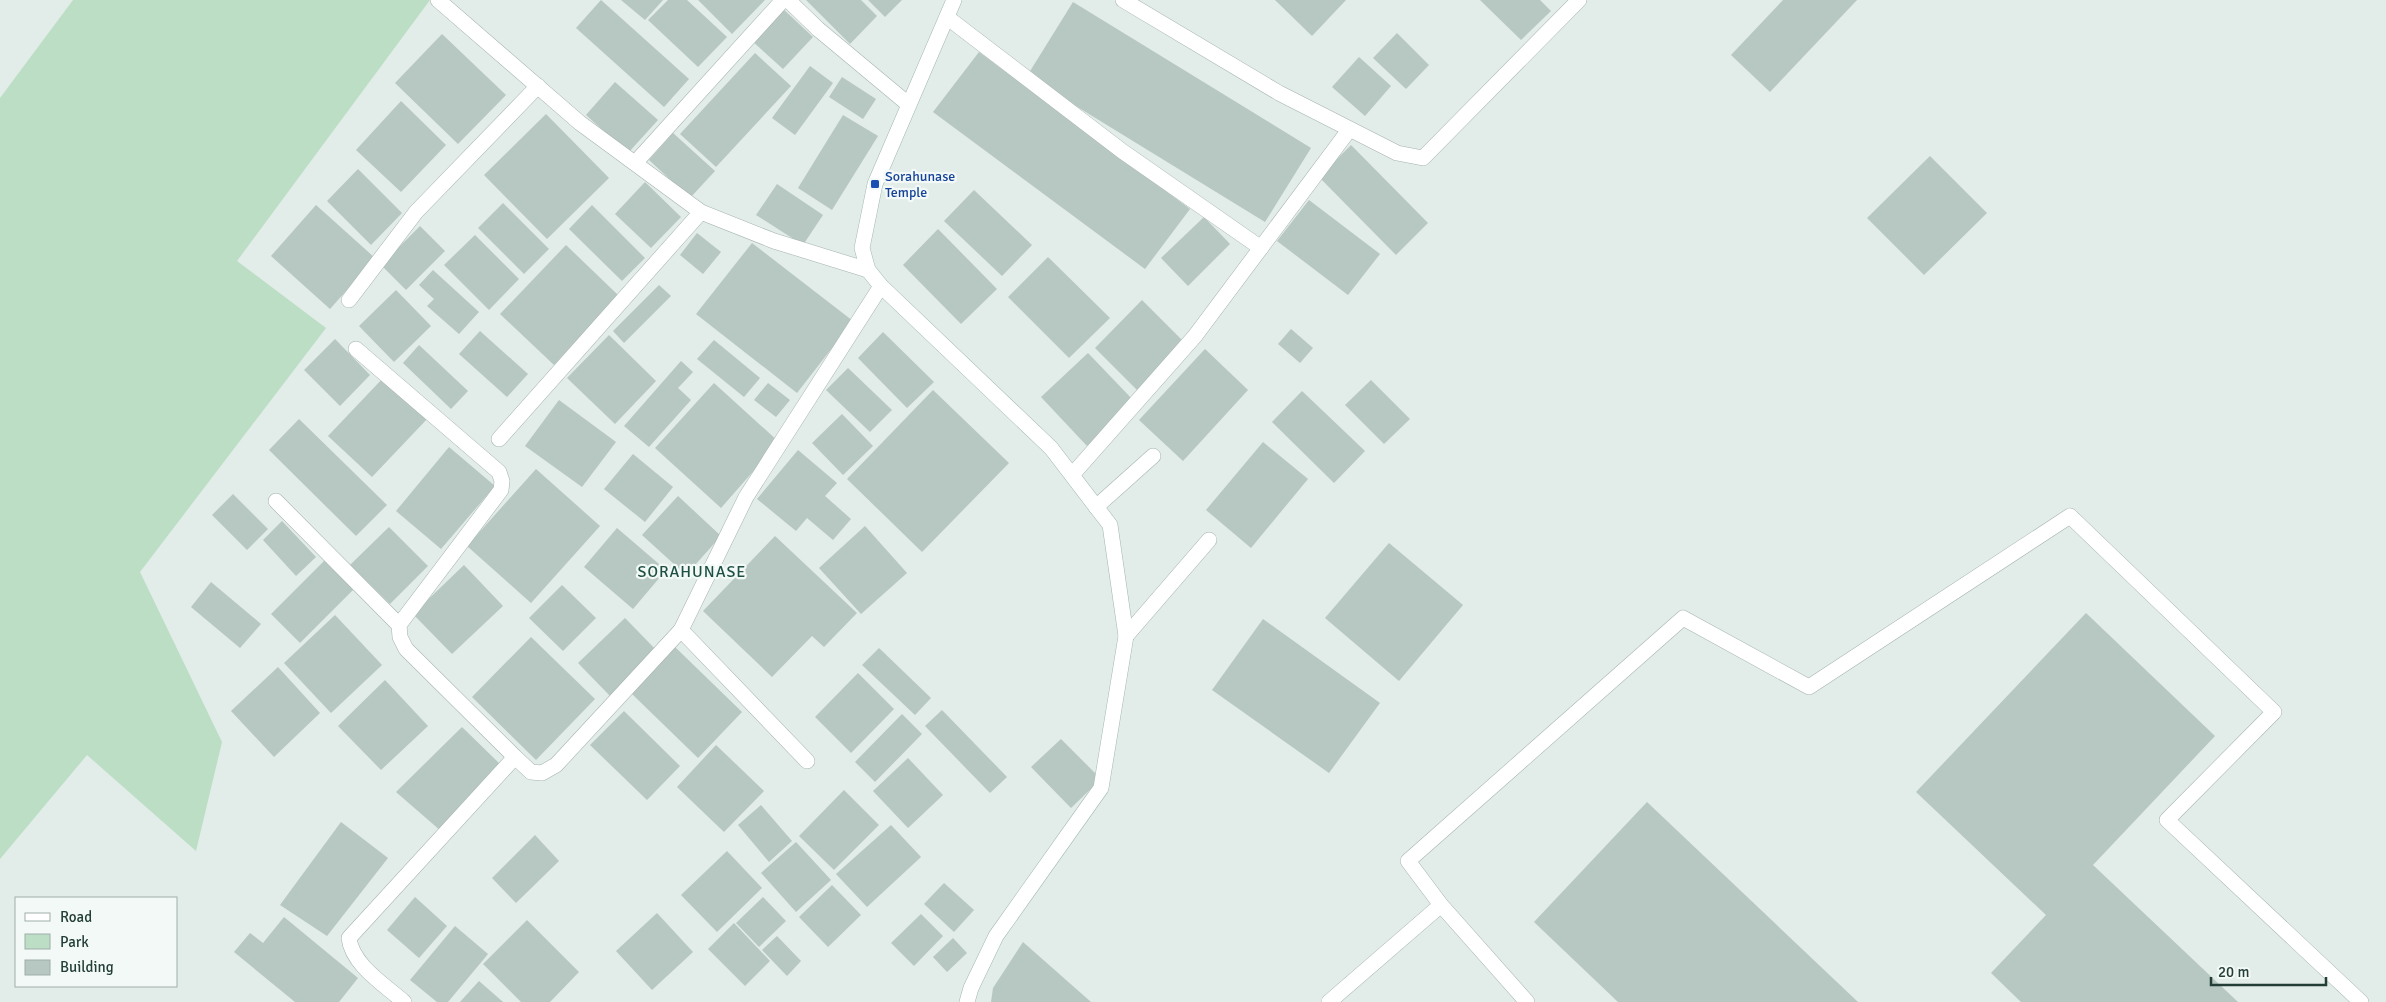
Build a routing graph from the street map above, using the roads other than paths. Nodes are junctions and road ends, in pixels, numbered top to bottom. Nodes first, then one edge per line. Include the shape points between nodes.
1 (438, 0) edge
2 (783, 0) edge
3 (788, 0) edge
4 (954, 0) edge
5 (1123, 0) edge
6 (1579, 0) edge
7 (948, 18) junction
8 (538, 86) junction
9 (908, 104) junction
10 (1349, 130) junction
11 (636, 162) junction
12 (701, 212) junction
13 (1261, 248) junction
14 (868, 270) junction
15 (881, 286) junction
16 (349, 300) dead end
17 (356, 349) dead end
18 (499, 439) dead end
19 (1153, 456) dead end
20 (1072, 475) junction
21 (276, 501) dead end
22 (1096, 506) junction
23 (1209, 540) dead end
24 (399, 625) junction
25 (681, 630) junction
26 (1126, 636) junction
27 (515, 757) junction
28 (806, 761) dead end
29 (1441, 905) junction
30 (404, 1002) edge
31 (967, 1002) edge
32 (1329, 1002) edge
33 (1527, 1002) edge
34 (2361, 1002) edge

1 - 8 street
2 - 11 street
3 - 9 street
4 - 7 street
5 - 10 street via 1279,93
6 - 10 street via 1423,158 1396,153
7 - 9 street
7 - 13 street via 1122,151
8 - 11 street via 580,123
8 - 16 street via 416,212
9 - 14 street via 875,184 862,248
10 - 13 street
11 - 12 street
12 - 14 street via 774,240
12 - 18 street
13 - 20 street via 1195,336
14 - 15 street
15 - 20 street via 1051,448
15 - 25 street via 746,497
17 - 24 street via 499,472 502,481 501,490
19 - 22 street
20 - 22 street
21 - 24 street
22 - 26 street via 1110,525
23 - 26 street
24 - 27 street via 406,650
25 - 27 street via 556,766 542,773 531,772
25 - 28 street
26 - 31 street via 1101,788 996,936
27 - 30 street via 349,938 350,949 364,966
29 - 32 street
29 - 33 street
29 - 34 street via 1408,861 1682,618 1809,687 2070,516 2274,712 2167,820

